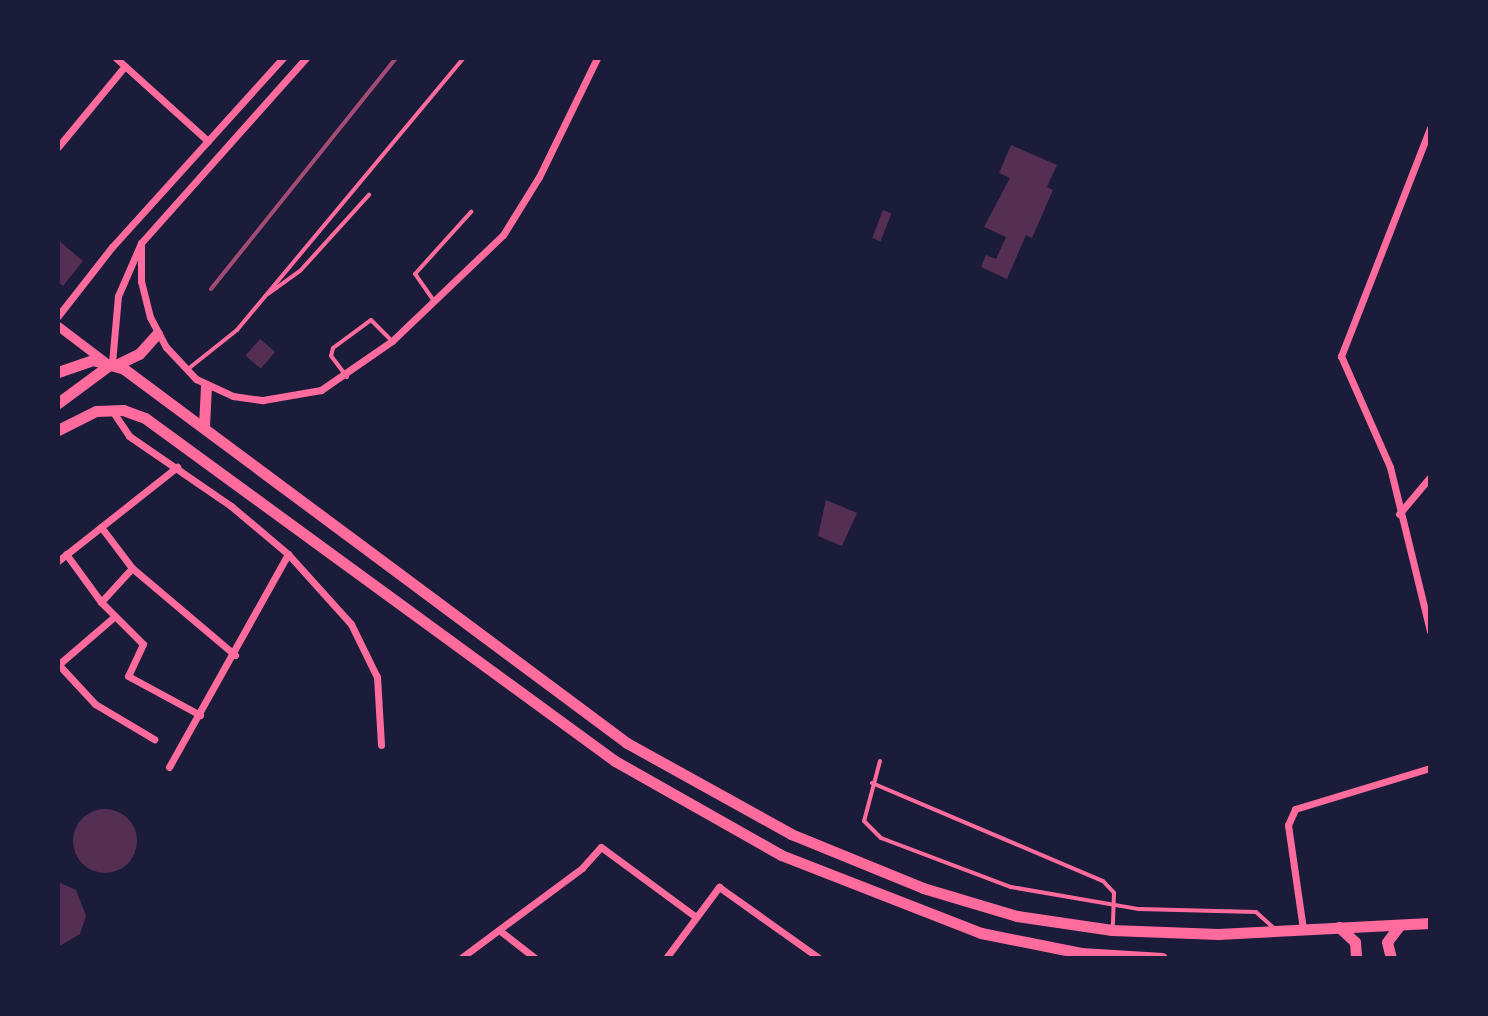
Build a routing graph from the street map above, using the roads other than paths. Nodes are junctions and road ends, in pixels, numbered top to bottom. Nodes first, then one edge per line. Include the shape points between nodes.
1 (116, 58) edge
2 (306, 58) edge
3 (464, 58) edge
4 (597, 58) edge
5 (281, 59) edge
6 (125, 66) junction
7 (1430, 128) edge
8 (208, 141) junction
9 (58, 147) edge
10 (369, 195) dead end
11 (471, 212) dead end
12 (141, 243) junction
13 (263, 297) junction
14 (436, 303) junction
15 (58, 316) edge
16 (58, 326) edge
17 (157, 334) junction
18 (392, 341) junction
19 (110, 363) junction
20 (186, 371) junction
21 (58, 372) edge
22 (347, 377) junction
23 (206, 386) junction
24 (58, 403) edge
25 (111, 409) junction
26 (204, 426) junction
27 (58, 430) edge
28 (177, 467) junction
29 (1430, 477) edge
30 (1399, 514) junction
31 (101, 527) junction
32 (66, 554) junction
33 (288, 554) junction
34 (58, 561) edge
35 (132, 568) junction
36 (101, 602) junction
37 (115, 616) junction
38 (1430, 631) edge
39 (235, 655) junction
40 (58, 664) edge
41 (200, 715) junction
42 (154, 739) dead end
43 (381, 745) dead end
44 (880, 761) dead end
45 (169, 767) dead end
46 (1430, 768) edge
47 (872, 783) junction
48 (1115, 905) junction
49 (696, 917) junction
50 (1430, 923) edge
51 (1400, 925) junction
52 (1339, 927) junction
53 (1303, 929) junction
54 (499, 930) junction
55 (1112, 930) junction
56 (1277, 931) junction
57 (468, 956) edge
58 (535, 958) edge
59 (666, 958) edge
60 (819, 958) edge
61 (1162, 958) edge
62 (1356, 958) edge
63 (1391, 958) edge

1 - 6 street
2 - 12 street
3 - 13 lane
4 - 14 street via 516,217
5 - 8 street
6 - 8 street
6 - 9 street
7 - 30 street via 1341,356 1390,467
8 - 15 street
10 - 13 lane via 300,271
11 - 14 lane via 415,274
12 - 17 street via 141,281
12 - 19 street via 118,296
13 - 20 lane via 237,330
14 - 18 street
16 - 19 street
17 - 19 main road via 139,354
17 - 20 street
18 - 22 street
18 - 22 lane via 371,320 333,348 331,356
19 - 21 main road via 82,361
19 - 24 main road
19 - 26 main road
20 - 23 street
22 - 23 street via 292,398 233,396
23 - 26 main road
25 - 27 main road via 81,415
25 - 28 street via 129,436
25 - 61 main road via 155,425 615,761 781,855 981,933 1081,953
26 - 55 main road via 334,528 645,754 791,834 923,888 1017,916
28 - 31 street
28 - 33 street
29 - 30 street
30 - 38 street
31 - 32 street
31 - 35 street
32 - 34 street
32 - 36 street
33 - 39 street
33 - 43 street via 351,624 371,658 380,693
35 - 36 street
35 - 39 street
36 - 37 street
37 - 40 street
37 - 41 street via 143,644 128,676
39 - 41 street
40 - 42 street via 95,704
41 - 45 street
44 - 47 lane
46 - 53 street via 1295,809 1288,825
47 - 48 lane via 1103,881 1114,893
47 - 48 lane via 864,821 881,838 994,883
48 - 55 lane
48 - 56 lane via 1256,912
49 - 54 street via 601,847 582,868
49 - 59 street
49 - 60 street via 719,887
50 - 51 main road
51 - 52 main road
51 - 63 main road via 1387,942
52 - 53 main road
52 - 62 main road via 1355,942
53 - 56 main road
54 - 57 street
54 - 58 street
55 - 56 main road

